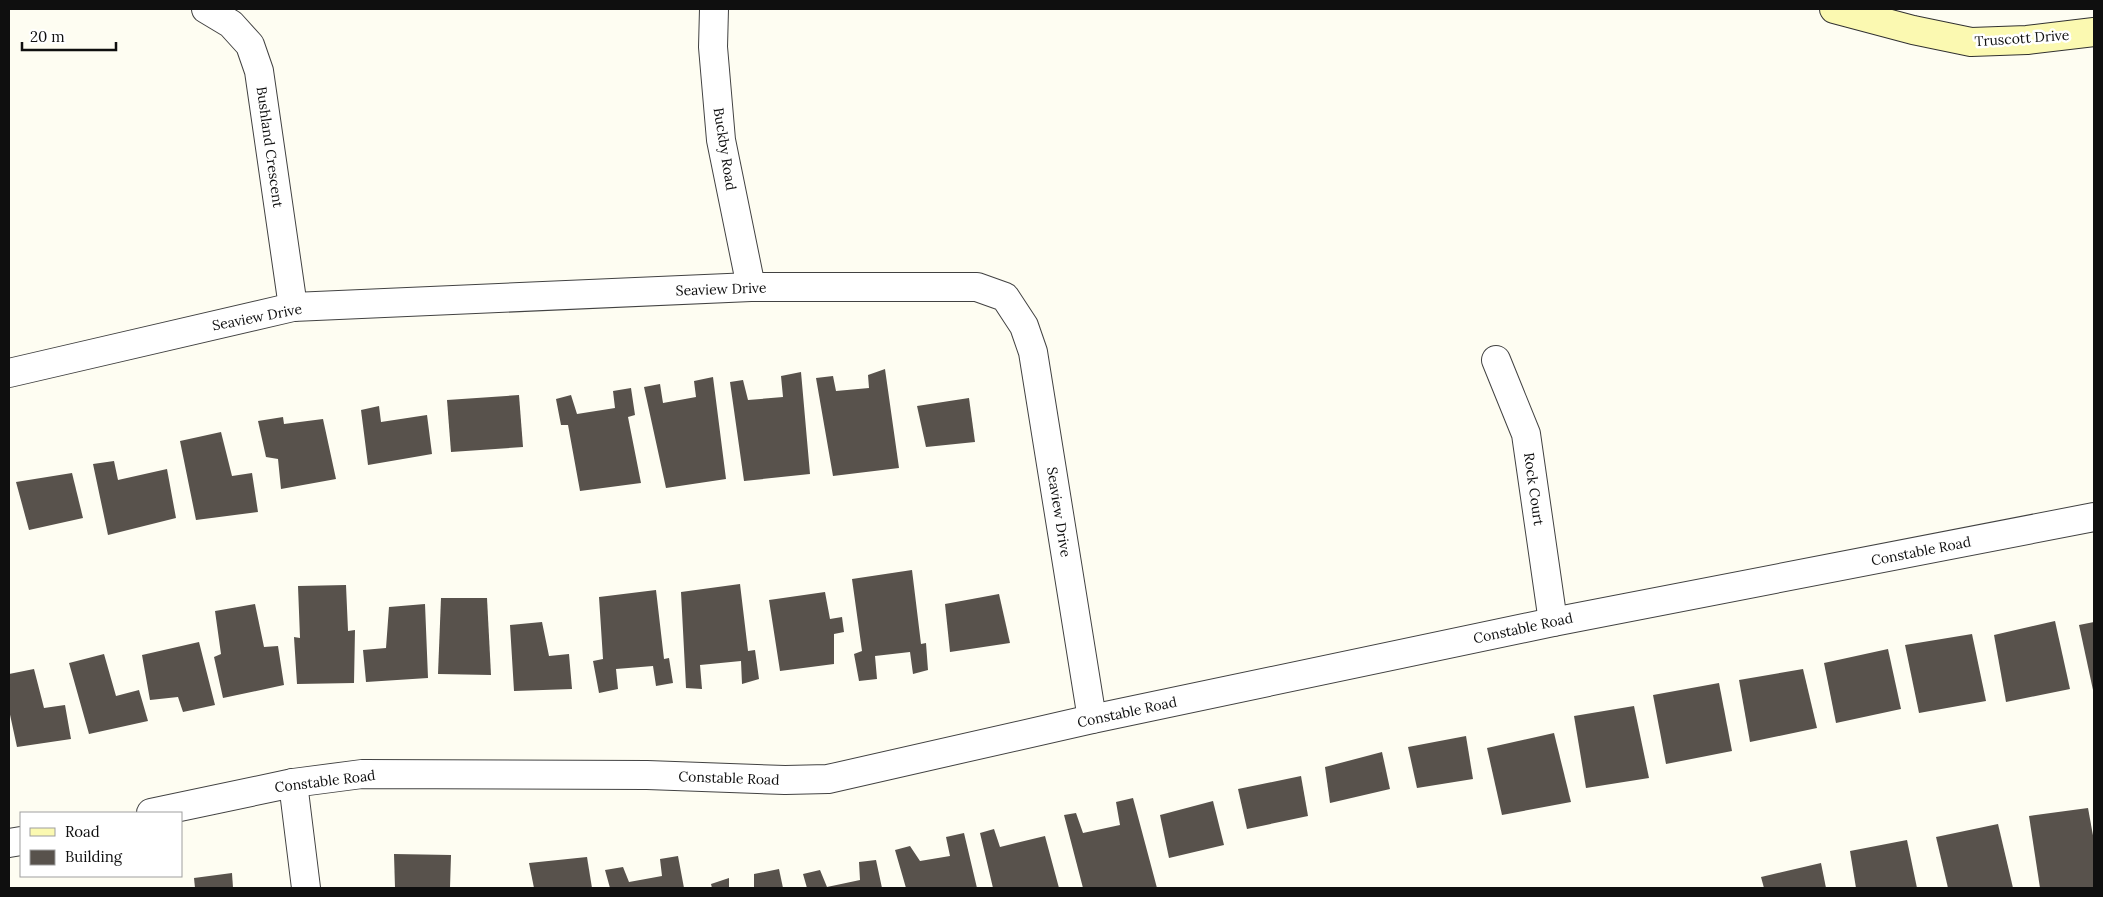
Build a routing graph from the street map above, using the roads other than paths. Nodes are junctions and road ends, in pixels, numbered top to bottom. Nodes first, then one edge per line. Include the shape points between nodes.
1 (206, 9) edge
2 (714, 9) edge
3 (1834, 9) edge
4 (2094, 32) edge
5 (751, 287) junction
6 (293, 308) junction
7 (1496, 360) dead end
8 (9, 373) edge
9 (2094, 517) edge
10 (1553, 622) junction
11 (1092, 719) junction
12 (293, 783) junction
13 (156, 812) edge
14 (306, 888) edge

1 - 6 street, Bushland Crescent via 232,24 250,45 259,71
2 - 5 street, Buckby Road via 713,47 721,140
3 - 4 street, Truscott Drive via 1971,42 2027,40
5 - 6 street, Seaview Drive
5 - 11 street, Seaview Drive via 977,287 1005,297 1024,326 1033,352
6 - 8 street, Seaview Drive
7 - 10 street, Rock Court via 1526,434
9 - 10 street, Constable Road
10 - 11 street, Constable Road
11 - 12 street, Constable Road via 828,779 362,774
12 - 13 street, Constable Road
12 - 14 street

